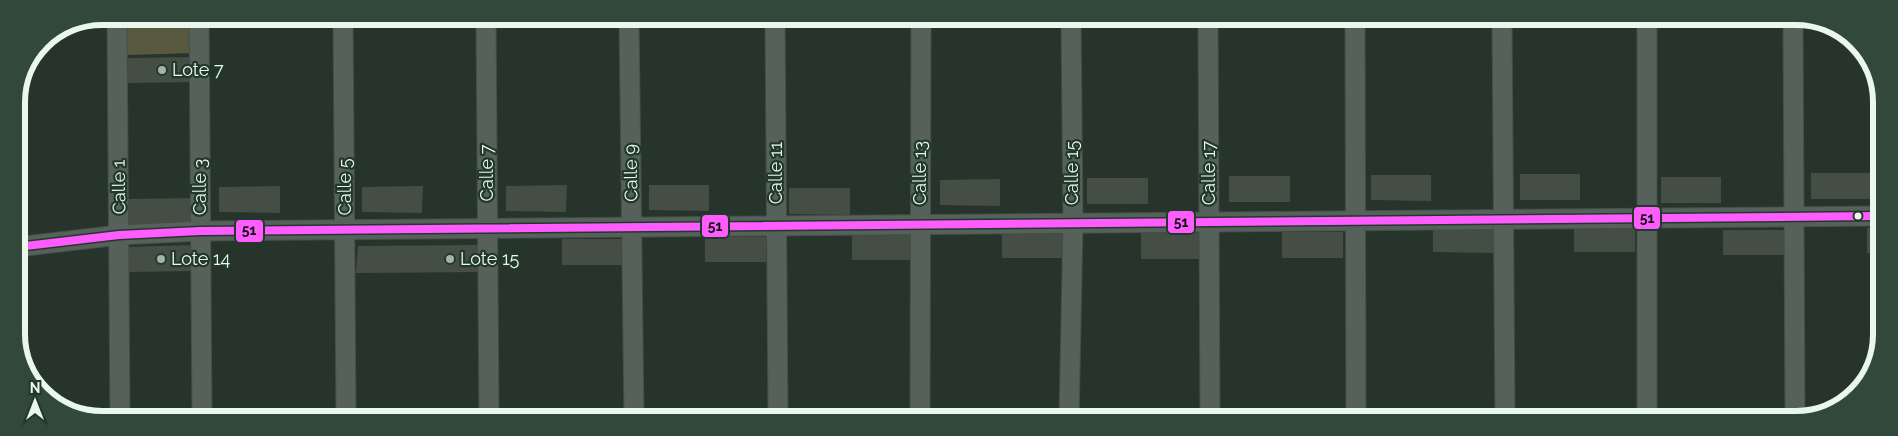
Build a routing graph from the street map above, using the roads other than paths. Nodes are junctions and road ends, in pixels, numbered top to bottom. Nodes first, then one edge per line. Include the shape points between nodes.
1 (118, 25) edge
2 (199, 25) edge
3 (343, 25) edge
4 (486, 25) edge
5 (629, 25) edge
6 (775, 25) edge
7 (920, 25) edge
8 (1071, 25) edge
9 (1208, 25) edge
10 (1355, 25) edge
11 (1502, 25) edge
12 (1647, 25) edge
13 (1793, 25) edge
14 (1873, 216) edge
15 (1794, 217) junction
16 (1646, 218) junction
17 (1503, 219) junction
18 (1355, 220) junction
19 (1209, 221) junction
20 (920, 224) junction
21 (1073, 224) junction
22 (777, 226) junction
23 (632, 227) junction
24 (488, 228) junction
25 (345, 230) junction
26 (200, 231) junction
27 (119, 234) junction
28 (25, 246) edge
29 (120, 411) edge
30 (202, 411) edge
31 (346, 411) edge
32 (489, 411) edge
33 (634, 411) edge
34 (778, 411) edge
35 (920, 411) edge
36 (1069, 411) edge
37 (1210, 411) edge
38 (1356, 411) edge
39 (1504, 411) edge
40 (1647, 411) edge
41 (1795, 411) edge

1 - 27 street, Calle 1
2 - 26 street, Calle 3
3 - 25 street, Calle 5
4 - 24 street, Calle 7
5 - 23 street, Calle 9
6 - 22 street, Calle 11
7 - 20 street, Calle 13
8 - 21 street, Calle 15
9 - 19 street, Calle 17
10 - 18 street
11 - 17 street
12 - 16 street
13 - 15 street
14 - 15 street
15 - 16 street
15 - 41 street
16 - 17 street
16 - 40 street
17 - 18 street
17 - 39 street
18 - 19 street
18 - 38 street
19 - 21 street
19 - 37 street, Calle 17
20 - 21 street
20 - 22 street
20 - 35 street, Calle 13
21 - 36 street, Calle 15
22 - 23 street
22 - 34 street, Calle 11
23 - 24 street
23 - 33 street, Calle 9
24 - 25 street
24 - 32 street, Calle 7
25 - 26 street
25 - 31 street, Calle 5
26 - 27 street
26 - 30 street, Calle 3
27 - 28 street
27 - 29 street, Calle 1

